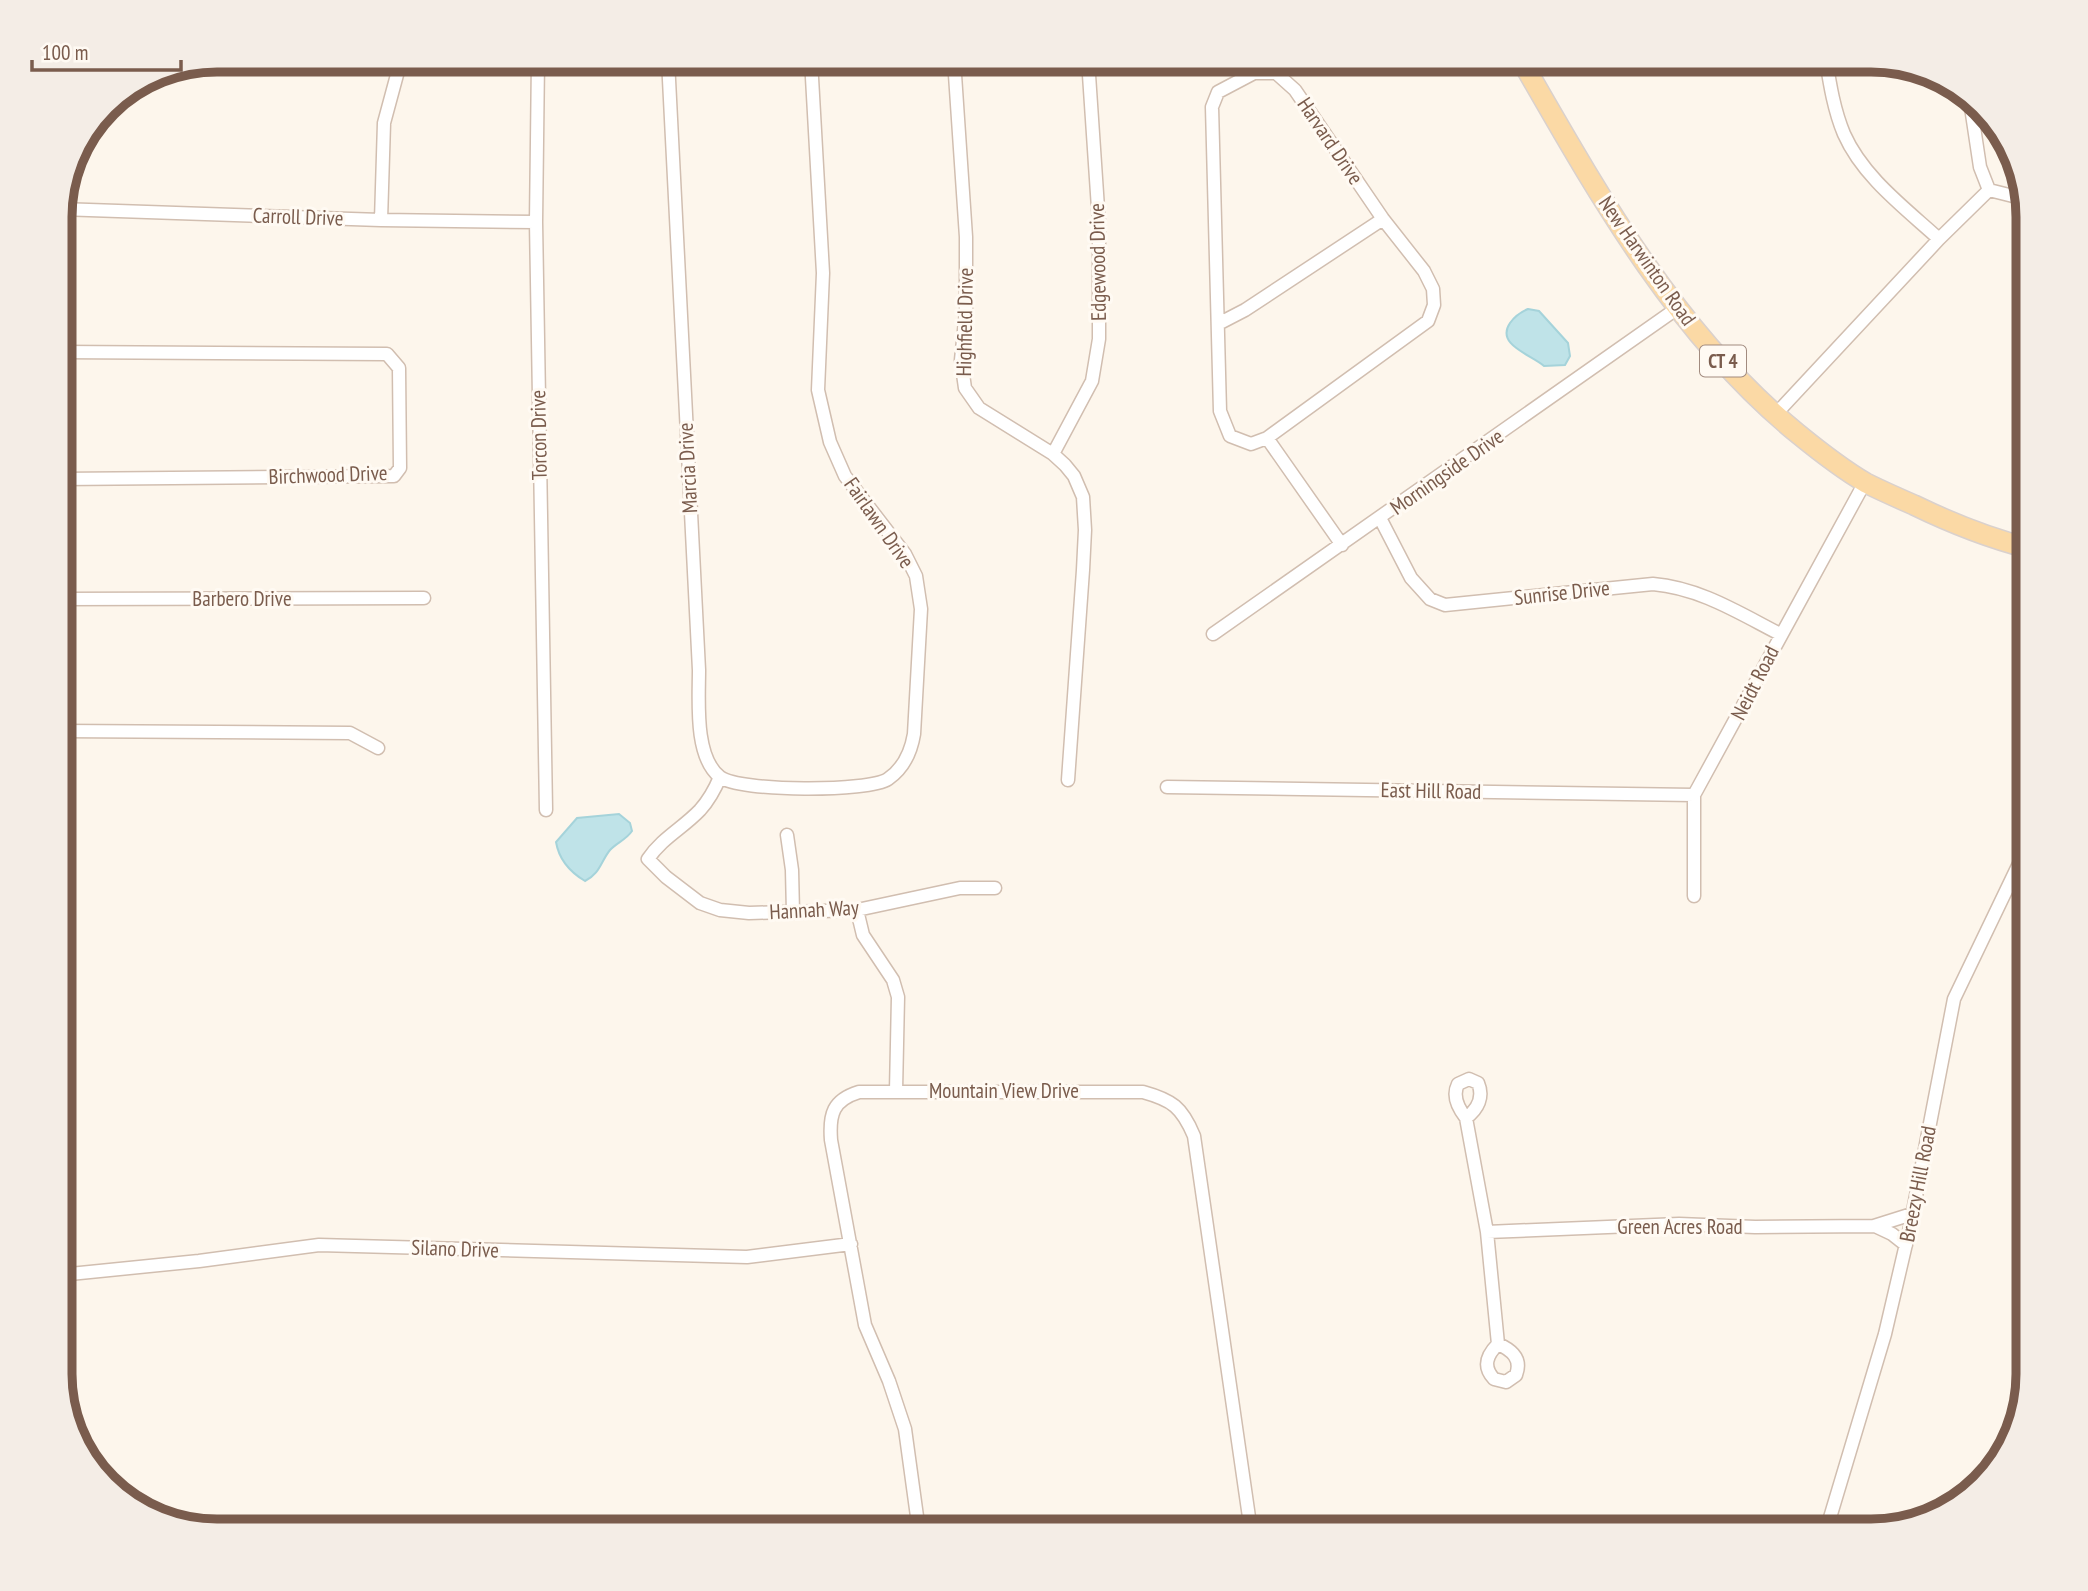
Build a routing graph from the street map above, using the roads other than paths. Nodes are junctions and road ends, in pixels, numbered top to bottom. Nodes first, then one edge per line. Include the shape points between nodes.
1 (398, 72) edge
2 (538, 72) edge
3 (669, 72) edge
4 (812, 72) edge
5 (955, 72) edge
6 (1089, 72) edge
7 (1528, 72) edge
8 (1828, 72) edge
9 (1972, 113) edge
10 (1989, 190) junction
11 (2014, 196) edge
12 (72, 209) edge
13 (1383, 219) junction
14 (381, 220) junction
15 (536, 222) junction
16 (1939, 239) junction
17 (1679, 307) junction
18 (1218, 324) junction
19 (72, 352) edge
20 (1775, 415) junction
21 (1267, 438) junction
22 (1053, 454) junction
23 (72, 479) edge
24 (1865, 482) junction
25 (1380, 518) junction
26 (2016, 544) edge
27 (1342, 545) junction
28 (424, 598) dead end
29 (72, 599) edge
30 (1213, 634) dead end
31 (1780, 634) junction
32 (72, 731) edge
33 (378, 748) dead end
34 (720, 777) junction
35 (1068, 780) dead end
36 (1167, 787) dead end
37 (1694, 795) junction
38 (546, 810) dead end
39 (787, 835) dead end
40 (2016, 870) edge
41 (995, 888) dead end
42 (1694, 896) dead end
43 (857, 909) junction
44 (793, 913) junction
45 (896, 1091) junction
46 (1466, 1118) dead end
47 (1912, 1214) junction
48 (1874, 1226) junction
49 (1486, 1232) junction
50 (850, 1244) junction
51 (1906, 1245) junction
52 (72, 1274) edge
53 (1498, 1343) dead end
54 (917, 1519) edge
55 (1249, 1519) edge
56 (1830, 1519) edge

1 - 14 street via 384,123
2 - 15 street, Torcon Drive
3 - 34 street, Marcia Drive via 700,738
4 - 34 street, Fairlawn Drive via 823,273 818,390 830,442 845,476 905,554 916,576 921,609 914,734 906,762 876,785 770,788
5 - 22 street, Highfield Drive via 966,237 964,388 979,408
6 - 22 street, Edgewood Drive via 1099,223 1099,339 1092,382
7 - 17 main road, New Harwinton Road / CT 4 via 1611,214
8 - 16 street via 1837,115 1861,161 1880,185
9 - 10 street via 1980,167
10 - 11 street
10 - 16 street
12 - 14 street, Carroll Drive
13 - 18 street
13 - 18 street, Harvard Drive via 1295,90 1276,73 1254,73 1218,92 1212,107
13 - 21 street, Harvard Drive via 1433,289 1429,321
14 - 15 street, Carroll Drive
15 - 38 street, Torcon Drive
16 - 20 street
17 - 20 main road, New Harwinton Road / CT 4 via 1713,351
17 - 25 street, Morningside Drive
18 - 21 street, Harvard Drive via 1220,411 1230,436 1251,444
19 - 23 street, Birchwood Drive via 387,354 399,368 400,468 394,476
20 - 24 main road, New Harwinton Road / CT 4
21 - 27 street
22 - 35 street, Highfield Drive via 1074,476 1084,514
24 - 26 main road, New Harwinton Road / CT 4 via 1952,523
24 - 31 street, Neidt Road
25 - 27 street, Morningside Drive
25 - 31 street, Sunrise Drive via 1411,578 1430,599 1445,605 1673,585 1699,592
27 - 30 street, Morningside Drive
28 - 29 street, Barbero Drive
31 - 37 street, Neidt Road
32 - 33 street via 350,733
34 - 44 street, Hannah Way via 699,811 658,844 648,859 700,902 749,913
36 - 37 street, East Hill Road
37 - 42 street, Neidt Road
39 - 44 street
40 - 47 street, Breezy Hill Road via 1954,999
41 - 43 street, Hannah Way via 960,888
43 - 44 street, Hannah Way
43 - 45 street via 863,935 893,980 898,997
45 - 50 street, Mountain View Drive via 847,1096 832,1113 831,1140
45 - 55 street, Mountain View Drive via 1143,1092 1175,1105 1186,1116 1194,1136
46 - 49 street
47 - 48 street, Green Acres Road
47 - 51 street, Breezy Hill Road
48 - 49 street, Green Acres Road via 1679,1224
48 - 51 street
49 - 53 street
50 - 52 street, Silano Drive via 747,1257 319,1245
50 - 54 street, Mountain View Drive via 865,1325 905,1429
51 - 56 street, Breezy Hill Road via 1885,1334

